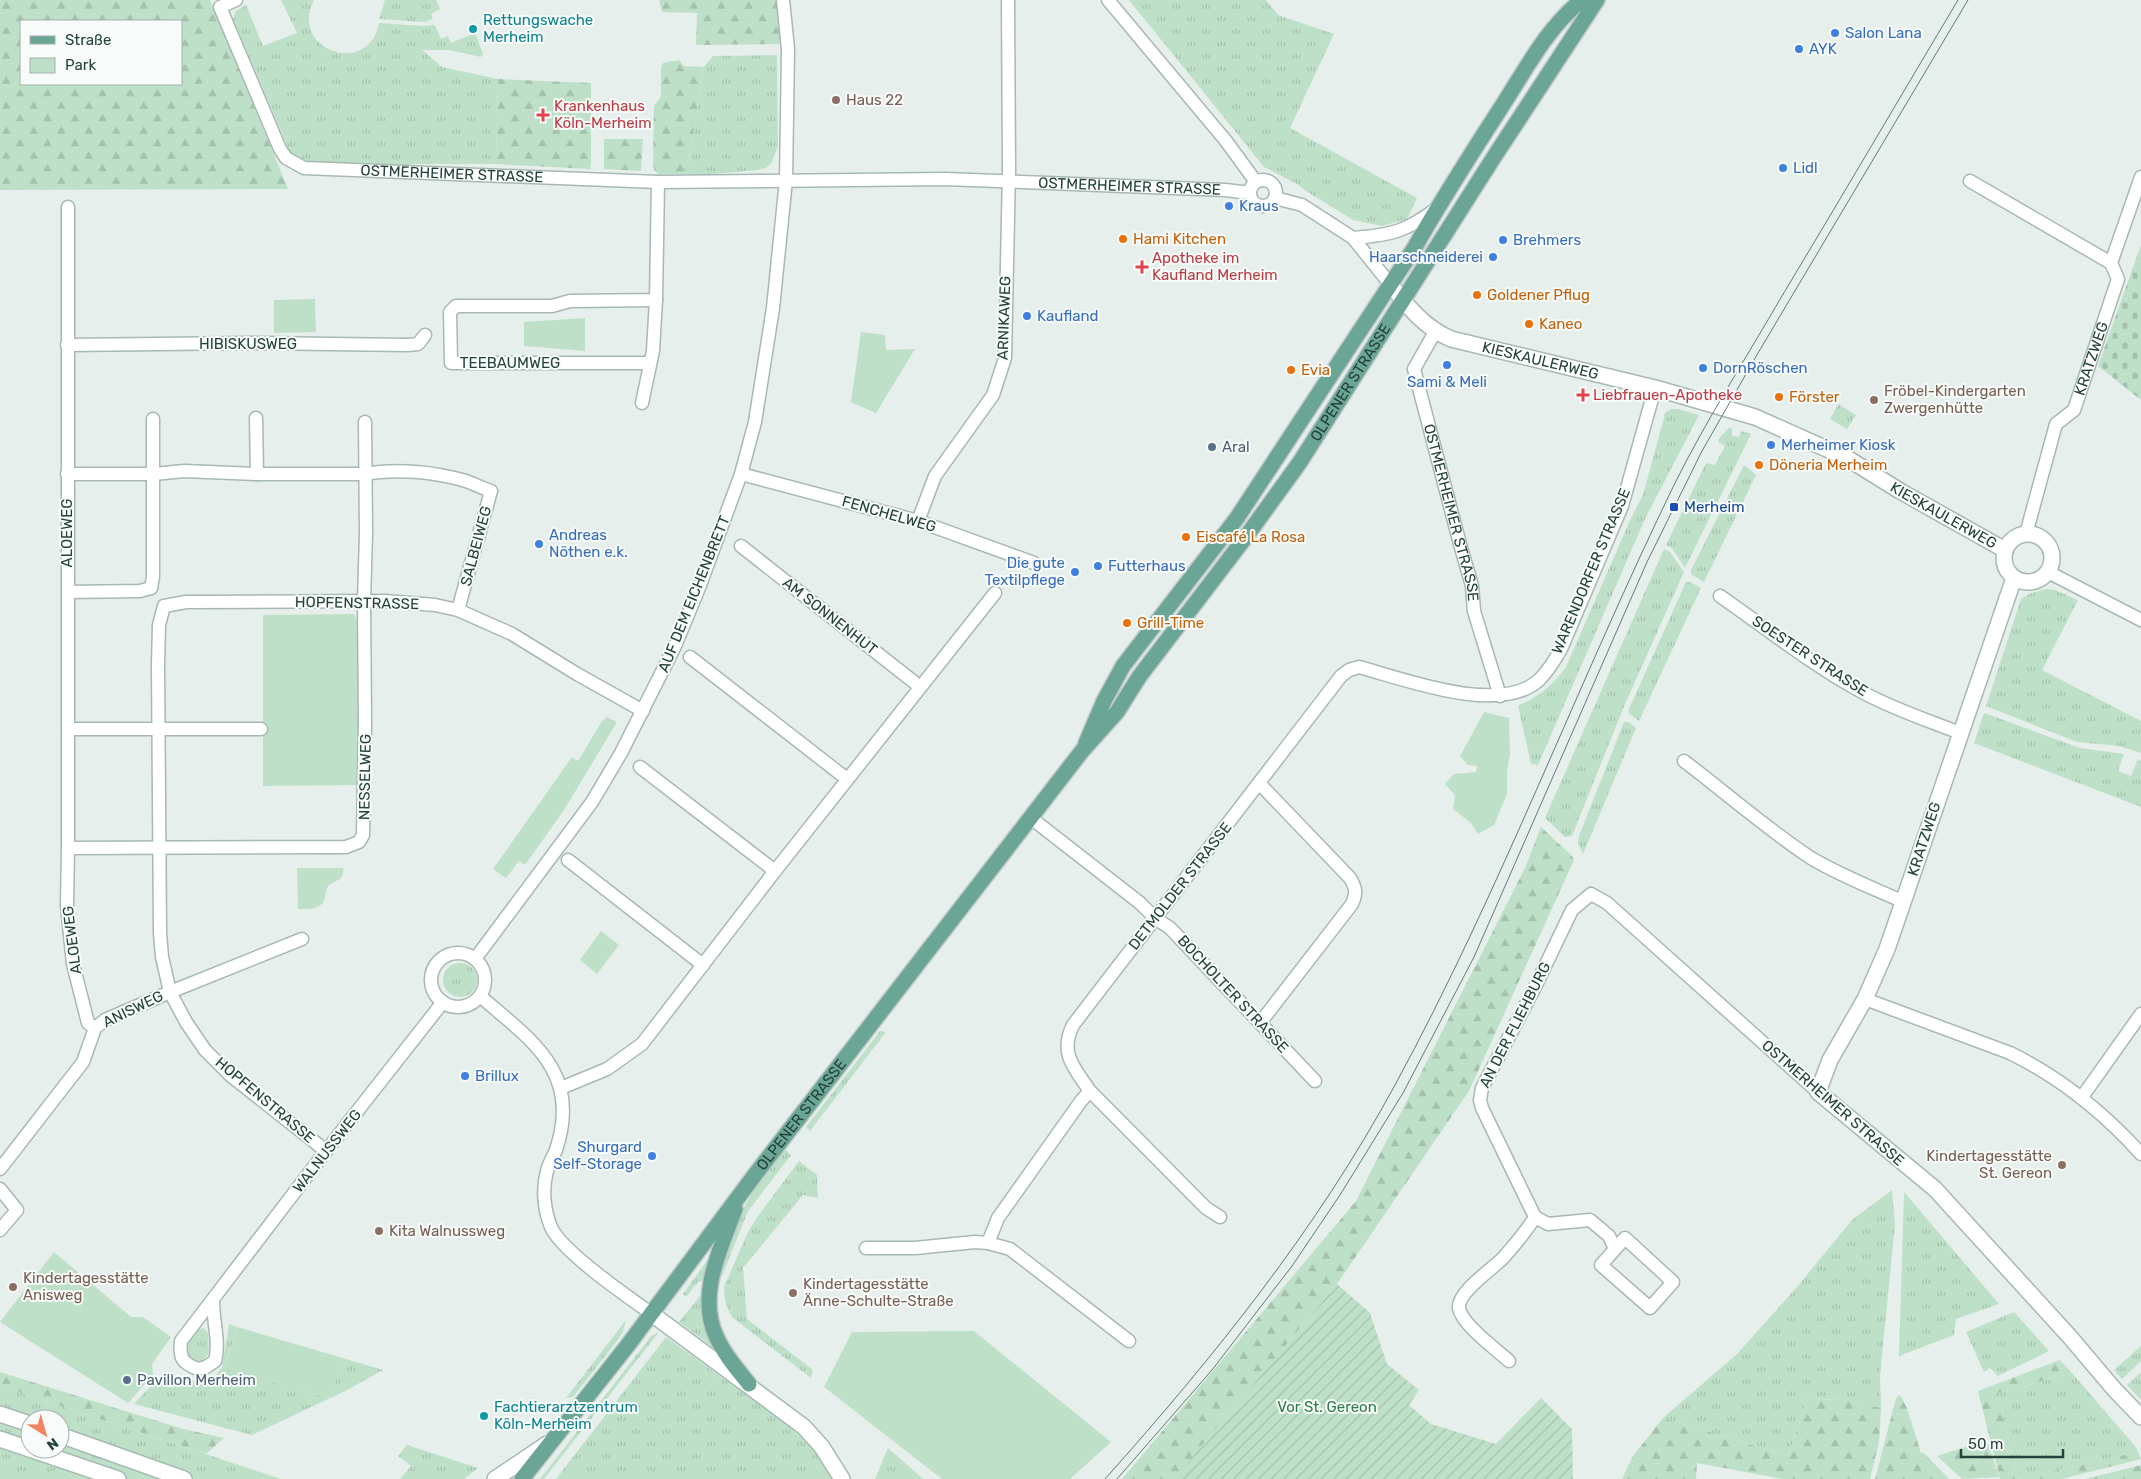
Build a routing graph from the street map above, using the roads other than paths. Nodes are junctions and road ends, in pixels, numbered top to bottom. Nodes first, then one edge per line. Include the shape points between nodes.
1 (236, 0) edge
2 (783, 0) edge
3 (1008, 0) edge
4 (1108, 0) edge
5 (1582, 0) edge
6 (1597, 0) edge
7 (218, 3) edge
8 (2141, 178) edge
9 (786, 180) junction
10 (1970, 181) dead end
11 (658, 182) junction
12 (1007, 182) junction
13 (1253, 187) junction
14 (1276, 198) junction
15 (68, 207) dead end
16 (1436, 209) junction
17 (1353, 238) junction
18 (2111, 264) junction
19 (1390, 284) junction
20 (656, 300) junction
21 (1403, 301) junction
22 (1435, 332) junction
23 (425, 335) dead end
24 (67, 346) junction
25 (650, 363) junction
26 (1654, 388) junction
27 (642, 403) dead end
28 (256, 418) dead end
29 (153, 419) dead end
30 (365, 422) dead end
31 (67, 474) junction
32 (154, 474) junction
33 (257, 474) junction
34 (365, 474) junction
35 (741, 474) junction
36 (918, 521) junction
37 (2026, 534) junction
38 (740, 546) dead end
39 (2005, 550) junction
40 (1034, 563) dead end
41 (2048, 572) junction
42 (2014, 578) junction
43 (151, 588) junction
44 (68, 592) junction
45 (995, 593) dead end
46 (1720, 596) dead end
47 (364, 601) junction
48 (164, 606) junction
49 (458, 610) junction
50 (2141, 620) edge
51 (690, 657) dead end
52 (1123, 666) junction
53 (1140, 677) junction
54 (919, 686) junction
55 (1500, 696) junction
56 (643, 711) junction
57 (68, 729) junction
58 (158, 729) junction
59 (261, 729) dead end
60 (1960, 733) junction
61 (1082, 751) junction
62 (1684, 761) dead end
63 (640, 767) dead end
64 (848, 779) junction
65 (1259, 783) junction
66 (1031, 818) junction
67 (160, 846) junction
68 (68, 848) junction
69 (568, 860) dead end
70 (775, 871) junction
71 (1591, 894) joint
72 (1904, 902) junction
73 (1155, 918) junction
74 (302, 939) dead end
75 (475, 958) junction
76 (703, 965) junction
77 (170, 992) junction
78 (480, 996) junction
79 (1865, 999) junction
80 (443, 1002) junction
81 (2141, 1014) edge
82 (1260, 1023) junction
83 (95, 1028) junction
84 (1315, 1081) dead end
85 (561, 1088) junction
86 (1090, 1091) junction
87 (1818, 1092) junction
88 (2082, 1097) junction
89 (326, 1151) junction
90 (2141, 1154) edge
91 (0, 1169) edge
92 (0, 1189) edge
93 (740, 1196) junction
94 (1220, 1217) dead end
95 (1535, 1217) junction
96 (0, 1230) edge
97 (988, 1243) junction
98 (866, 1248) dead end
99 (1615, 1249) junction
100 (213, 1301) junction
101 (652, 1314) junction
102 (1129, 1342) dead end
103 (1509, 1361) dead end
104 (749, 1384) junction
105 (0, 1414) edge
106 (2141, 1416) edge
107 (20, 1421) edge
108 (70, 1439) edge
109 (0, 1440) edge
110 (555, 1440) junction
111 (118, 1479) edge
112 (184, 1479) edge
113 (495, 1479) edge
114 (522, 1479) edge
115 (842, 1479) edge

1 - 7 street, OSTMERHEIMER STRASSE
2 - 9 street via 788,49
3 - 12 street
4 - 13 street via 1226,141
5 - 16 main road, OLPENER STRASSE via 1540,47
6 - 21 main road, OLPENER STRASSE
7 - 11 street, OSTMERHEIMER STRASSE via 280,149 295,165 324,169
8 - 18 street, KRATZWEG
9 - 11 street, OSTMERHEIMER STRASSE
9 - 12 street, OSTMERHEIMER STRASSE
9 - 35 street, AUF DEM EICHENBRETT via 773,308 755,422
10 - 18 street
11 - 20 street
12 - 13 street, OSTMERHEIMER STRASSE via 1225,190
12 - 36 street, ARNIKAWEG via 1005,358 999,381 988,404 935,476
13 - 14 street via 1264,180 1272,183
13 - 14 street via 1252,200 1262,206
14 - 17 street via 1302,205
15 - 24 street
16 - 17 street via 1404,230
16 - 19 main road, OLPENER STRASSE via 1416,247
17 - 19 street
18 - 37 street, KRATZWEG via 2118,279 2074,410 2056,424
19 - 21 street, KIESKAULERWEG
19 - 52 main road, OLPENER STRASSE via 1237,518
20 - 25 street
20 - 25 street, TEEBAUMWEG via 570,301 552,306 456,306 450,312 451,363
21 - 22 street, KIESKAULERWEG
21 - 53 main road, OLPENER STRASSE via 1277,495
22 - 26 street, KIESKAULERWEG via 1451,339
22 - 55 street, OSTMERHEIMER STRASSE via 1414,369 1472,586 1474,611
23 - 24 street, HIBISKUSWEG via 418,344 408,345 218,343
24 - 31 street, ALOEWEG
25 - 27 street
26 - 39 street, KIESKAULERWEG via 1755,417 1826,448
26 - 55 street, WARENDORFER STRASSE via 1622,506 1561,649 1538,680 1528,687
28 - 33 street
29 - 32 street
30 - 34 street
31 - 32 street
31 - 44 street, ALOEWEG
32 - 33 street, SALBEIWEG via 184,471
32 - 43 street
33 - 34 street, SALBEIWEG
34 - 47 street
34 - 49 street, SALBEIWEG via 381,471 426,474 467,481 491,491
35 - 36 street, FENCHELWEG
35 - 56 street, AUF DEM EICHENBRETT via 696,597
36 - 40 street, FENCHELWEG
37 - 39 street, KIESKAULERWEG via 2010,542
37 - 41 street via 2046,542 2052,556
38 - 54 street, AM SONNENHUT
39 - 42 street, KIESKAULERWEG via 2004,563
41 - 42 street via 2036,581 2021,582
41 - 50 street
42 - 60 street, KRATZWEG
43 - 44 street
43 - 48 street
44 - 57 street, ALOEWEG
45 - 54 street
46 - 60 street, SOESTER STRASSE via 1862,692
47 - 48 street, HOPFENSTRASSE via 186,602
47 - 49 street, HOPFENSTRASSE
47 - 67 street, NESSELWEG via 364,828 359,842 346,847
48 - 58 street, HOPFENSTRASSE via 159,625
49 - 56 street, HOPFENSTRASSE via 512,634
51 - 64 street
52 - 53 main road via 1120,677 1124,682 1131,683
52 - 61 main road, OLPENER STRASSE
53 - 61 main road, OLPENER STRASSE via 1117,712
54 - 64 street
55 - 65 street, DETMOLDER STRASSE via 1467,695 1359,667 1349,670 1341,676
56 - 75 street, AUF DEM EICHENBRETT via 592,802
57 - 58 street
57 - 68 street, ALOEWEG
58 - 59 street
58 - 67 street, HOPFENSTRASSE
60 - 72 street, KRATZWEG
61 - 66 main road, OLPENER STRASSE
62 - 72 street via 1812,858 1854,881
63 - 70 street
64 - 70 street
65 - 73 street, DETMOLDER STRASSE
65 - 82 street via 1356,886 1352,904
66 - 73 street, BOCHOLTER STRASSE
66 - 93 main road, OLPENER STRASSE
67 - 68 street
67 - 77 street, HOPFENSTRASSE via 160,933
68 - 83 street, ALOEWEG via 67,906 73,964 88,1023
69 - 76 street
70 - 76 street
71 - 87 street, OSTMERHEIMER STRASSE via 1607,903
71 - 95 street, AN DER FLIEHBURG via 1572,910 1482,1088 1482,1108
72 - 79 street, KRATZWEG
73 - 82 street, BOCHOLTER STRASSE via 1170,928
73 - 86 street, DETMOLDER STRASSE via 1073,1024 1067,1037 1067,1053
74 - 77 street, ANISWEG
75 - 78 street via 485,976 485,987
75 - 80 street via 455,953 437,964 433,971 433,988
76 - 85 street via 642,1044 607,1069
77 - 83 street, ANISWEG via 112,1016
77 - 89 street, HOPFENSTRASSE via 200,1043 230,1076
78 - 80 street via 467,1006 450,1006
78 - 85 street via 540,1049
79 - 87 street, KRATZWEG via 1830,1060
79 - 88 street via 2010,1053
80 - 89 street, WALNUSSWEG
81 - 88 street
82 - 84 street, BOCHOLTER STRASSE
83 - 91 street, ANISWEG via 83,1062
85 - 101 street via 564,1104 562,1126 547,1170 544,1192 552,1228 570,1250
86 - 94 street, DETMOLDER STRASSE via 1206,1208
86 - 97 street via 998,1218
87 - 106 street, OSTMERHEIMER STRASSE via 1935,1189
88 - 90 street
89 - 100 street, WALNUSSWEG
92 - 96 street via 17,1210
93 - 101 main road, OLPENER STRASSE
93 - 104 main road via 711,1278 710,1304 715,1334
95 - 99 street via 1548,1224 1590,1220 1609,1236
95 - 103 street via 1502,1259 1461,1298 1459,1308 1467,1323
97 - 98 street
97 - 102 street via 1010,1249
99 - 99 street via 1625,1238 1673,1282 1650,1308 1601,1265
100 - 100 street, WALNUSSWEG via 181,1341 179,1353 182,1360 198,1369 215,1361 217,1352
101 - 104 street
101 - 110 main road, OLPENER STRASSE
104 - 115 street via 814,1436
105 - 107 street
108 - 112 street
109 - 111 street
110 - 113 street
110 - 114 main road, OLPENER STRASSE

